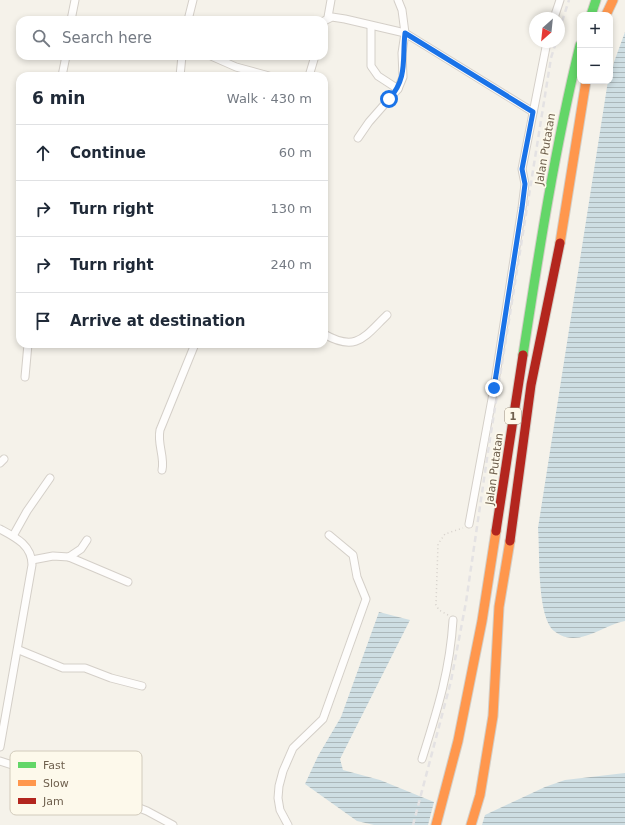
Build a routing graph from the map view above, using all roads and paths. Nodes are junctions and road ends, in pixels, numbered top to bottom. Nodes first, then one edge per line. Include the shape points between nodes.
1 (74, 0) edge
2 (193, 0) edge
3 (331, 0) edge
4 (398, 0) edge
5 (560, 0) edge
6 (596, 0) edge
7 (613, 0) edge
8 (556, 12) edge
9 (592, 12) edge
10 (607, 12) edge
11 (72, 16) edge
12 (189, 16) edge
13 (327, 16) edge
14 (328, 19) edge
15 (371, 26) junction
16 (405, 33) junction
17 (546, 48) edge
18 (579, 48) edge
19 (65, 60) edge
20 (182, 60) edge
21 (219, 60) edge
22 (314, 60) edge
23 (63, 72) edge
24 (180, 72) edge
25 (254, 72) edge
26 (310, 72) edge
27 (585, 84) edge
28 (398, 89) junction
29 (533, 112) junction
30 (358, 138) dead end
31 (387, 315) dead end
32 (328, 336) edge
33 (28, 348) edge
34 (193, 348) edge
35 (25, 377) dead end
36 (531, 385) junction
37 (514, 414) junction
38 (162, 470) dead end
39 (50, 478) dead end
40 (469, 524) joint
41 (0, 529) edge
42 (329, 535) dead end
43 (13, 536) junction
44 (87, 540) dead end
45 (510, 543) junction
46 (494, 555) junction
47 (69, 557) junction
48 (32, 560) junction
49 (128, 582) dead end
50 (453, 620) joint
51 (19, 650) junction
52 (142, 686) dead end
53 (0, 747) edge
54 (422, 759) dead end
55 (0, 761) edge
56 (10, 764) edge
57 (142, 809) edge
58 (173, 825) edge
59 (288, 825) edge
60 (436, 825) edge
61 (471, 825) edge

1 - 11 street
2 - 12 street
3 - 13 street
4 - 16 street
5 - 8 street
6 - 9 highway
7 - 10 highway
14 - 15 street via 344,19
15 - 16 street
15 - 28 street via 371,66 378,76
16 - 28 street via 403,77
16 - 29 street
17 - 29 street
18 - 37 highway, Jalan Putatan / 1 via 563,118
19 - 23 street
20 - 24 street
21 - 25 street
22 - 26 street
27 - 36 highway, 1 via 560,246
28 - 30 street
29 - 40 street via 522,169 525,184 522,208 494,388
31 - 32 street via 363,340 342,341
33 - 35 street
34 - 38 street via 160,430 158,438 164,464
36 - 37 highway via 520,410
36 - 45 highway, 1
37 - 46 highway, Jalan Putatan / 1
39 - 43 street
40 - 50 path via 461,530 445,534 438,544 436,605
41 - 43 street
42 - 59 street via 353,555 357,577 366,600 323,719 293,748 283,771 278,798 280,810
43 - 48 street via 28,548
44 - 47 street via 81,549
45 - 46 highway via 499,546
45 - 61 highway, 1 via 499,607 493,716 480,795
46 - 60 highway, Jalan Putatan / 1 via 468,692 447,788
47 - 48 street via 53,556
47 - 49 street
48 - 51 street
50 - 54 street via 452,650 446,681
51 - 52 street via 63,668 86,668
51 - 53 street
55 - 56 street
57 - 58 street

